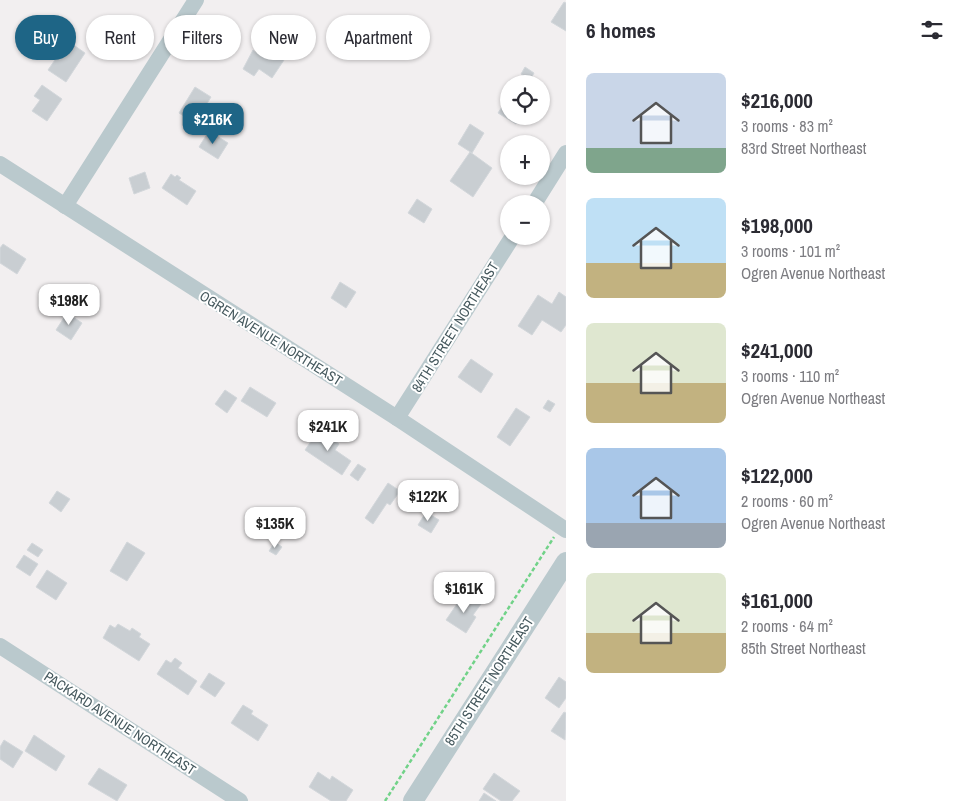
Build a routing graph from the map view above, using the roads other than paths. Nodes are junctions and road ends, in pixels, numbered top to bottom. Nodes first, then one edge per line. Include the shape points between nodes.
1 (196, 0) edge
2 (566, 153) edge
3 (0, 164) edge
4 (540, 195) edge
5 (65, 206) junction
6 (507, 245) edge
7 (398, 418) junction
8 (566, 530) edge
9 (566, 562) edge
10 (0, 646) edge
11 (240, 801) edge
12 (413, 801) edge

1 - 5 street
2 - 4 street
3 - 5 street, OGREN AVENUE NORTHEAST
5 - 7 street, OGREN AVENUE NORTHEAST
6 - 7 street, 84TH STREET NORTHEAST
7 - 8 street, OGREN AVENUE NORTHEAST
9 - 12 street, 85TH STREET NORTHEAST
10 - 11 street, PACKARD AVENUE NORTHEAST

